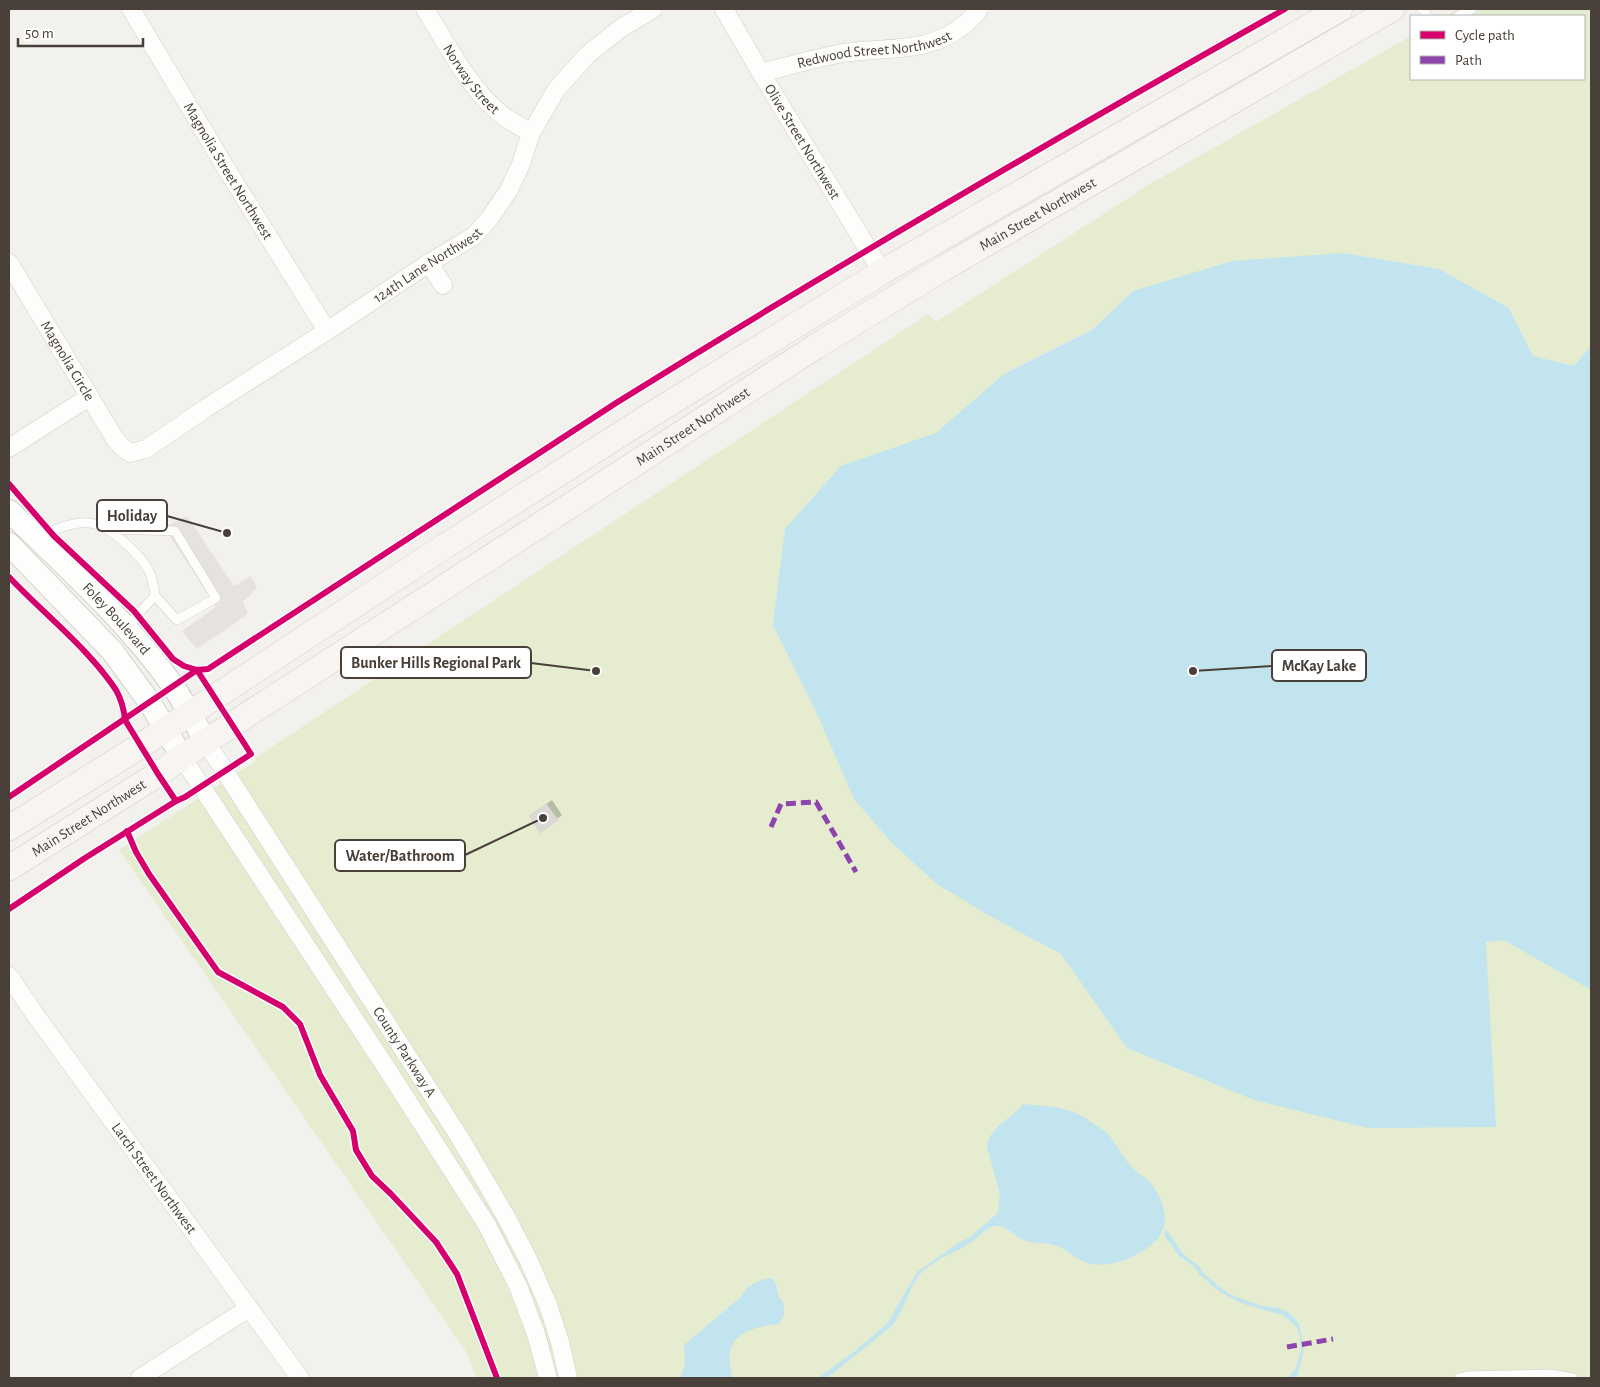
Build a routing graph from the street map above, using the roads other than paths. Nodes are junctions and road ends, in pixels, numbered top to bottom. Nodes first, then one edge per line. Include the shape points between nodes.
1 (132, 9) edge
2 (425, 9) edge
3 (653, 9) edge
4 (724, 9) edge
5 (979, 9) edge
6 (1340, 9) edge
7 (1392, 9) edge
8 (1472, 9) edge
9 (1460, 15) edge
10 (761, 73) junction
11 (532, 133) junction
12 (429, 263) junction
13 (9, 264) edge
14 (882, 272) junction
15 (443, 285) dead end
16 (327, 331) junction
17 (89, 397) junction
18 (9, 448) edge
19 (130, 453) joint
20 (9, 511) edge
21 (106, 529) junction
22 (38, 538) junction
23 (9, 544) edge
24 (155, 596) junction
25 (127, 630) junction
26 (190, 713) junction
27 (166, 729) junction
28 (206, 742) junction
29 (182, 757) junction
30 (9, 828) edge
31 (9, 868) edge
32 (9, 976) edge
33 (249, 1308) junction
34 (1555, 1377) edge
35 (140, 1378) edge
36 (300, 1378) edge
37 (548, 1378) edge
38 (568, 1378) edge
39 (1459, 1378) edge
40 (1573, 1378) edge

1 - 16 street, Magnolia Street Northwest
2 - 11 street, Norway Street via 485,100 510,121
3 - 11 street, 124th Lane Northwest via 621,28 587,55 556,90
4 - 10 street, Olive Street Northwest
5 - 10 street, Redwood Street Northwest via 962,26 940,40 897,49 843,53
6 - 14 main road, Main Street Northwest
7 - 28 main road, Main Street Northwest via 944,268 815,347
8 - 9 lane
10 - 14 street, Olive Street Northwest
11 - 12 street, 124th Lane Northwest via 510,190 489,219 474,236
12 - 15 street
12 - 16 street, 124th Lane Northwest
13 - 17 street, Magnolia Circle
14 - 26 main road, Main Street Northwest via 442,548
16 - 19 street, 124th Lane Northwest via 146,449
17 - 18 street
17 - 19 street, Magnolia Circle via 115,439
20 - 22 street, Foley Boulevard
21 - 22 lane via 89,523 71,525
21 - 24 lane via 124,541 150,573
21 - 24 lane via 175,531 216,598 177,620
22 - 25 street, Foley Boulevard
23 - 27 street, Foley Boulevard via 112,652
24 - 25 lane
25 - 26 street, Foley Boulevard via 173,686
26 - 27 main road, Main Street Northwest
26 - 28 street, Foley Boulevard
27 - 29 street, Foley Boulevard
27 - 30 main road, Main Street Northwest
28 - 29 main road, Main Street Northwest
28 - 38 street, County Parkway A via 460,1138 505,1215 548,1305
29 - 31 main road, Main Street Northwest
29 - 37 street, County Parkway A via 487,1225 518,1286
32 - 33 street, Larch Street Northwest
33 - 35 street
33 - 36 street, Larch Street Northwest
34 - 39 lane
34 - 40 lane

